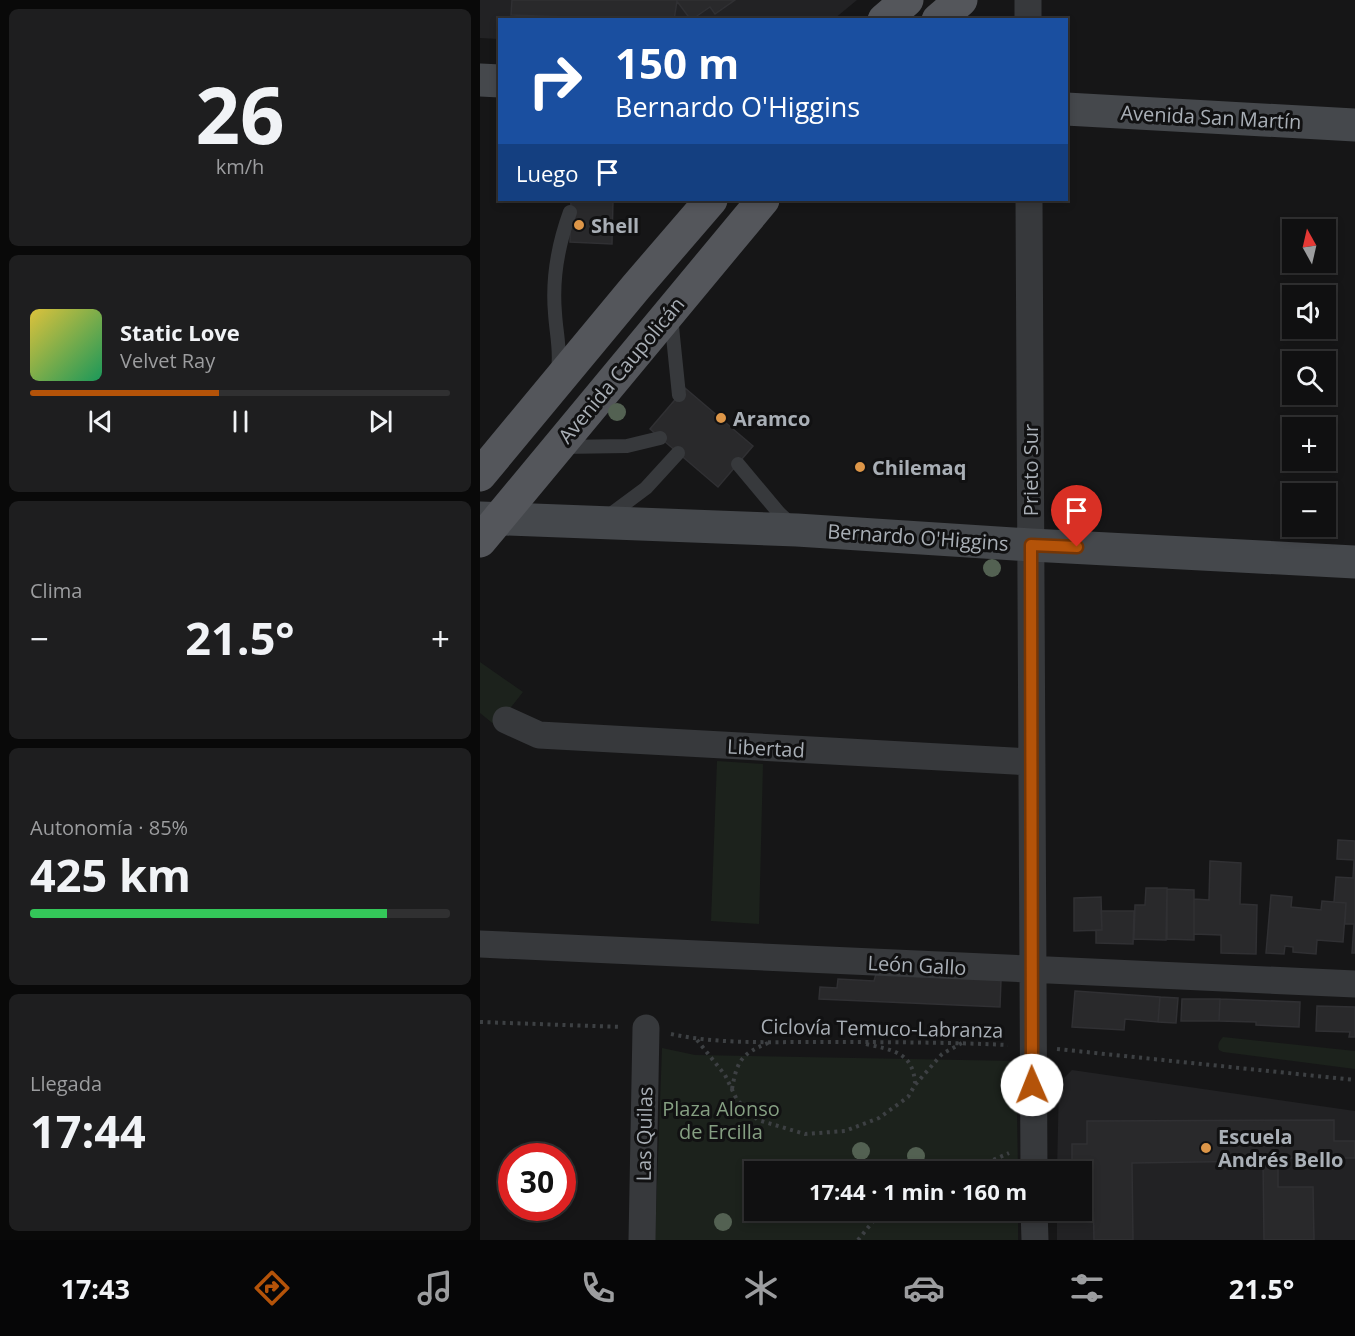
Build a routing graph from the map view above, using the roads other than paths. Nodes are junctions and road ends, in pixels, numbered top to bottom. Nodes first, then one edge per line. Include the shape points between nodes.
1 (907, 0) edge
2 (961, 0) edge
3 (1028, 0) edge
4 (886, 18) edge
5 (940, 18) edge
6 (1028, 18) edge
7 (480, 80) edge
8 (498, 81) edge
9 (1068, 109) edge
10 (1355, 125) edge
11 (710, 201) edge
12 (762, 201) edge
13 (1029, 201) edge
14 (570, 212) dead end
15 (670, 312) junction
16 (555, 384) junction
17 (679, 395) dead end
18 (660, 438) dead end
19 (556, 447) junction
20 (678, 453) dead end
21 (738, 464) dead end
22 (480, 475) edge
23 (594, 524) junction
24 (486, 526) edge
25 (797, 530) junction
26 (1031, 545) junction
27 (1355, 562) edge
28 (506, 720) dead end
29 (1030, 762) junction
30 (480, 944) edge
31 (1032, 970) junction
32 (1355, 984) edge
33 (646, 1028) road end
34 (1034, 1161) edge
35 (1034, 1221) edge
36 (642, 1240) edge
37 (1035, 1240) edge

1 - 4 main road
2 - 5 main road
3 - 6 street
7 - 8 main road
9 - 10 main road, Avenida San Martín
11 - 16 main road, Avenida Caupolicán
12 - 15 main road, Avenida Caupolicán
13 - 26 street, Prieto Sur
14 - 16 lane via 555,267 554,312 560,348
15 - 17 lane
15 - 19 main road, Avenida Caupolicán
16 - 22 main road, Avenida Caupolicán
18 - 19 lane via 627,446
19 - 24 main road, Avenida Caupolicán
20 - 23 lane via 646,488
21 - 25 lane
23 - 24 main road, Bernardo O'Higgins
23 - 25 main road, Bernardo O'Higgins
25 - 26 main road, Bernardo O'Higgins
26 - 27 main road, Bernardo O'Higgins
26 - 29 street, Prieto Sur
28 - 29 street, Libertad via 539,735
29 - 31 street, Prieto Sur
30 - 31 street, León Gallo
31 - 32 street, León Gallo
31 - 34 street, Prieto Sur
33 - 36 street, Las Quilas
35 - 37 street

